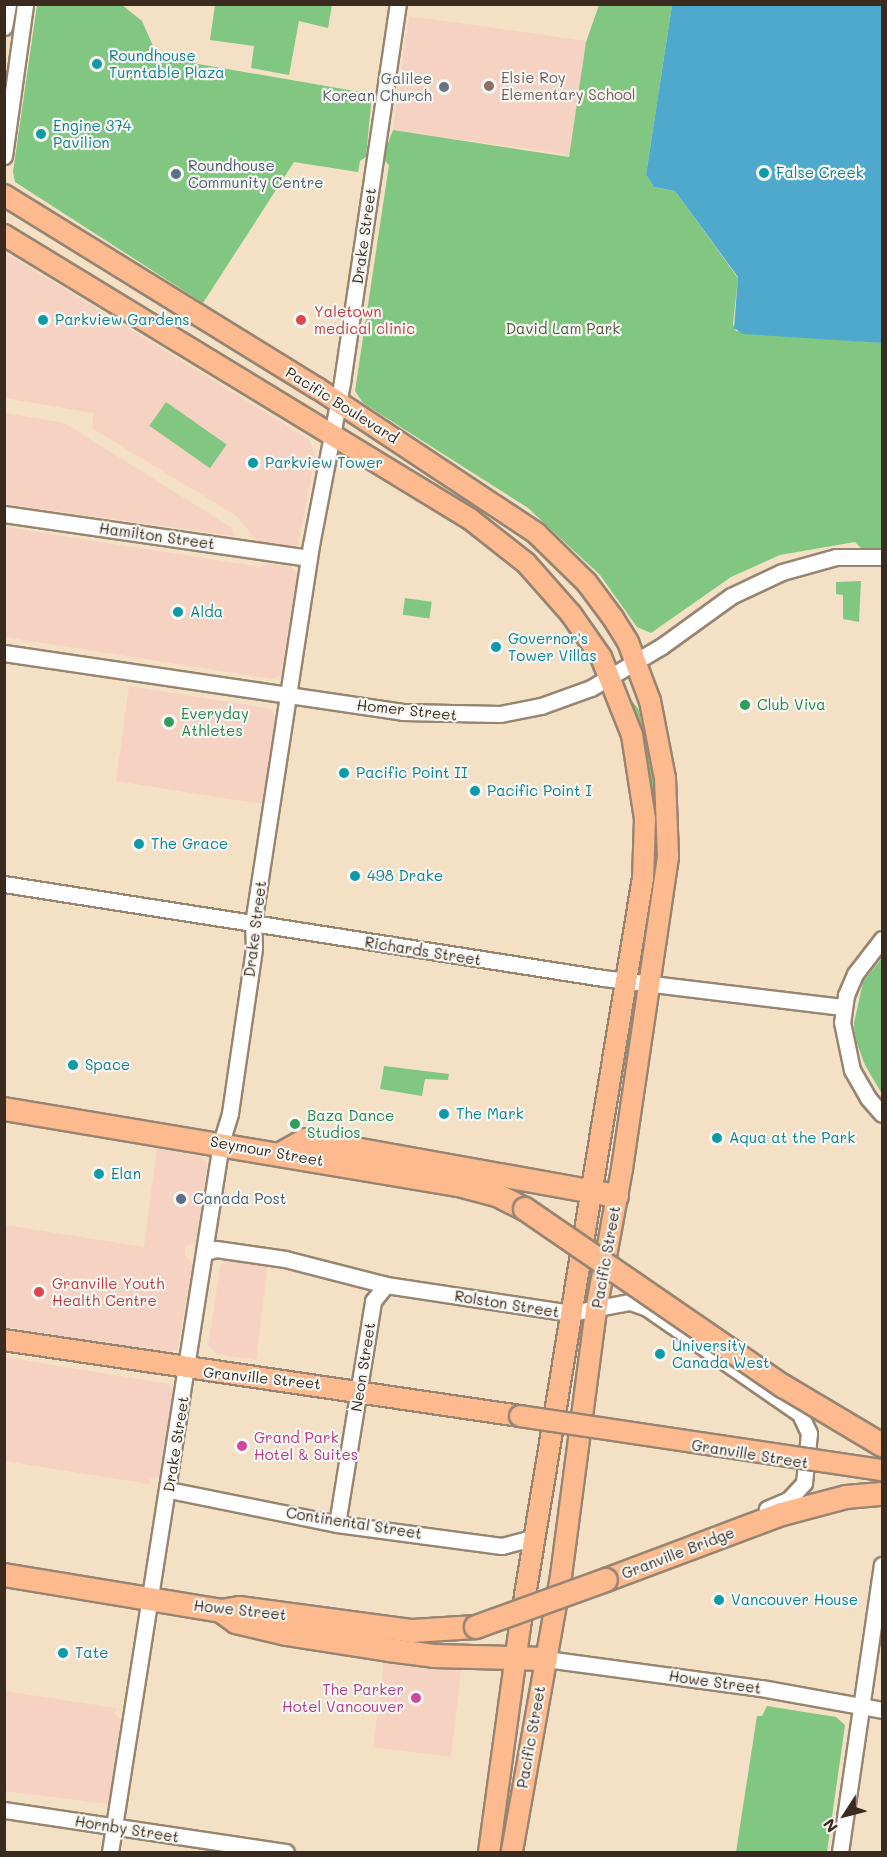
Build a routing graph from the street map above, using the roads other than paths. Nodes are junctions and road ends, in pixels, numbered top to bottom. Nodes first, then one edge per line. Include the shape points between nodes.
1 (8, 4) edge
2 (25, 4) edge
3 (398, 4) edge
4 (4, 27) edge
5 (4, 156) edge
6 (4, 195) edge
7 (4, 235) edge
8 (338, 402) junction
9 (332, 435) junction
10 (4, 514) edge
11 (882, 557) edge
12 (309, 558) junction
13 (4, 653) edge
14 (636, 663) junction
15 (610, 678) junction
16 (288, 696) junction
17 (4, 884) edge
18 (253, 924) junction
19 (882, 939) edge
20 (628, 980) junction
21 (649, 982) junction
22 (843, 1007) junction
23 (4, 1109) edge
24 (882, 1114) edge
25 (221, 1143) junction
26 (282, 1153) junction
27 (593, 1192) junction
28 (617, 1196) junction
29 (206, 1252) junction
30 (386, 1285) junction
31 (596, 1310) junction
32 (571, 1313) junction
33 (4, 1340) edge
34 (188, 1369) junction
35 (360, 1390) junction
36 (582, 1428) junction
37 (882, 1445) edge
38 (807, 1462) junction
39 (882, 1472) edge
40 (169, 1491) junction
41 (882, 1494) edge
42 (338, 1524) junction
43 (536, 1533) junction
44 (882, 1565) edge
45 (4, 1575) edge
46 (561, 1576) junction
47 (152, 1598) junction
48 (221, 1611) junction
49 (476, 1627) joint
50 (516, 1658) junction
51 (546, 1659) junction
52 (862, 1706) junction
53 (882, 1710) edge
54 (4, 1810) edge
55 (114, 1827) junction
56 (110, 1852) edge
57 (286, 1852) edge
58 (489, 1852) edge
59 (512, 1852) edge
60 (840, 1852) edge

1 - 4 street
2 - 5 street
3 - 8 street, Drake Street
6 - 8 main road, Pacific Boulevard
7 - 9 main road, Pacific Boulevard
8 - 9 street, Drake Street
8 - 14 main road, Pacific Boulevard via 536,533 587,584 628,642
9 - 12 street, Drake Street
9 - 15 main road, Pacific Boulevard via 470,519 526,563 571,614
10 - 12 street, Hamilton Street
11 - 14 street, Homer Street via 836,557 765,579 731,596
12 - 16 street, Drake Street
13 - 16 street, Homer Street
14 - 15 street, Homer Street
14 - 21 main road, Pacific Street via 658,732 668,823 668,857
15 - 16 street, Homer Street via 541,706 477,715 403,712
15 - 20 main road, Pacific Street via 632,735 645,819 644,878
16 - 18 street, Drake Street
17 - 18 street, Richards Street
18 - 20 street, Richards Street
18 - 25 street, Drake Street via 254,948 230,1113
19 - 22 street via 855,974
20 - 21 street, Richards Street
20 - 27 main road, Pacific Street
21 - 22 street, Richards Street
21 - 28 main road, Pacific Street
22 - 24 street via 843,1035 849,1060 862,1090
23 - 25 highway, Seymour Street
25 - 26 highway, Seymour Street
25 - 29 street, Drake Street
26 - 27 highway via 305,1140
26 - 37 highway, Seymour Street, bridge via 497,1195 525,1209 783,1386
27 - 28 highway
27 - 32 main road, Pacific Street
28 - 31 main road, Pacific Street
29 - 30 street, Rolston Street via 216,1249 285,1259
29 - 34 street, Drake Street
30 - 32 street, Rolston Street
30 - 35 street, Neon Street via 373,1301
31 - 32 street, Rolston Street
31 - 36 main road, Pacific Street
31 - 38 street, Rolston Street via 630,1302 647,1308 800,1414 808,1428
32 - 43 main road, Pacific Street
33 - 34 main road, Granville Street
34 - 35 main road, Granville Street
34 - 40 street, Drake Street
35 - 39 main road, Granville Street, bridge
35 - 42 street, Neon Street
36 - 38 street, Granville Street
36 - 46 main road, Pacific Street
38 - 39 street, Granville Street
38 - 46 street via 804,1483 788,1500 591,1578
40 - 42 street, Continental Street
40 - 47 street, Drake Street
41 - 49 highway, Granville Bridge, bridge via 846,1497 782,1514
42 - 43 street, Continental Street via 502,1546 532,1538
43 - 50 main road, Pacific Street
44 - 52 street
45 - 47 highway, Howe Street
46 - 51 main road, Pacific Street
47 - 48 highway, Howe Street
47 - 55 street, Drake Street
48 - 49 highway, Howe Street via 239,1608 412,1631
48 - 50 highway via 236,1622 286,1635 434,1656
50 - 51 highway
50 - 58 main road, Pacific Street
51 - 52 street, Howe Street
51 - 59 main road, Pacific Street
52 - 53 street, Howe Street
52 - 60 street
54 - 55 street, Hornby Street
55 - 56 street, Drake Street
55 - 57 street, Hornby Street

